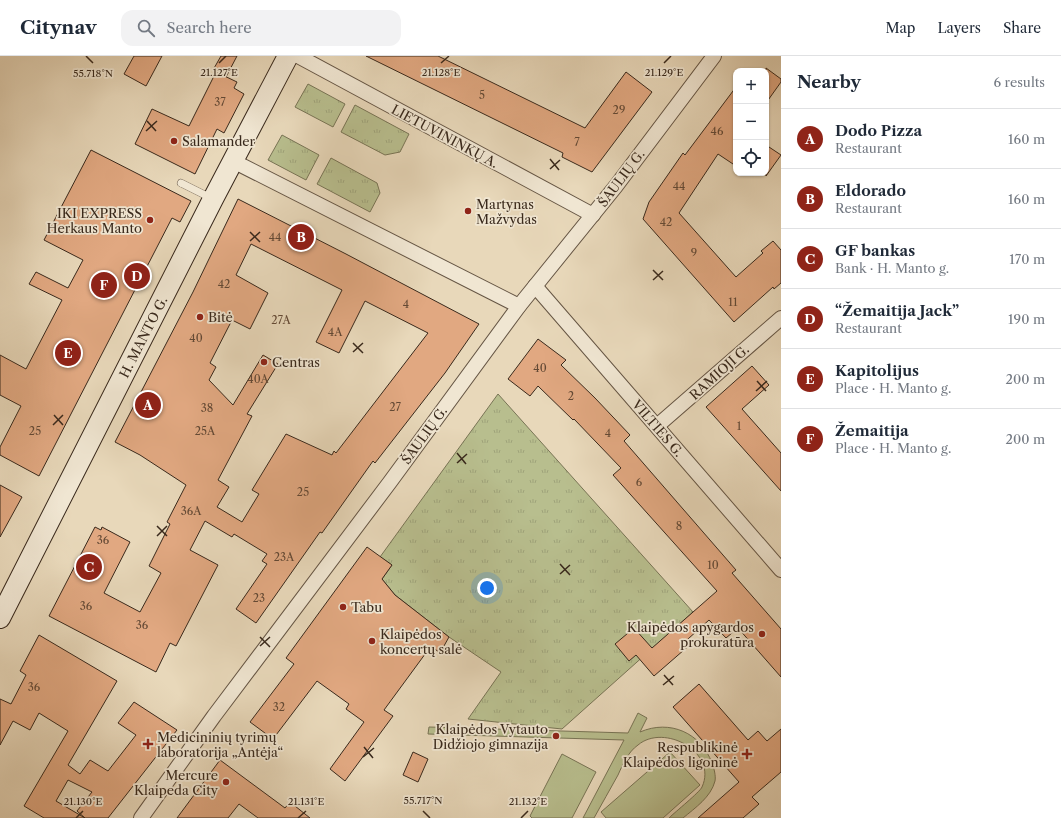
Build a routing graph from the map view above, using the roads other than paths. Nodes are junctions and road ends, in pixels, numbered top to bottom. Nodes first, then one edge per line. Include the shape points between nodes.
1 (288, 56) edge
2 (298, 56) edge
3 (714, 56) edge
4 (233, 161) junction
5 (181, 183) dead end
6 (213, 199) junction
7 (593, 215) junction
8 (535, 286) junction
9 (519, 306) junction
10 (781, 318) edge
11 (657, 426) junction
12 (781, 570) edge
13 (0, 618) edge
14 (141, 818) edge

1 - 4 main road, H. MANTO G.
2 - 7 street, LIETUVININKŲ A.
3 - 7 street, ŠAULIŲ G.
4 - 6 main road, H. MANTO G.
4 - 9 street
5 - 6 lane
6 - 13 main road, H. MANTO G.
7 - 8 street, ŠAULIŲ G.
8 - 9 street, ŠAULIŲ G.
8 - 11 street, VILTIES G.
9 - 14 street, ŠAULIŲ G.
10 - 11 street, RAMIOJI G.
11 - 12 street, VILTIES G.

